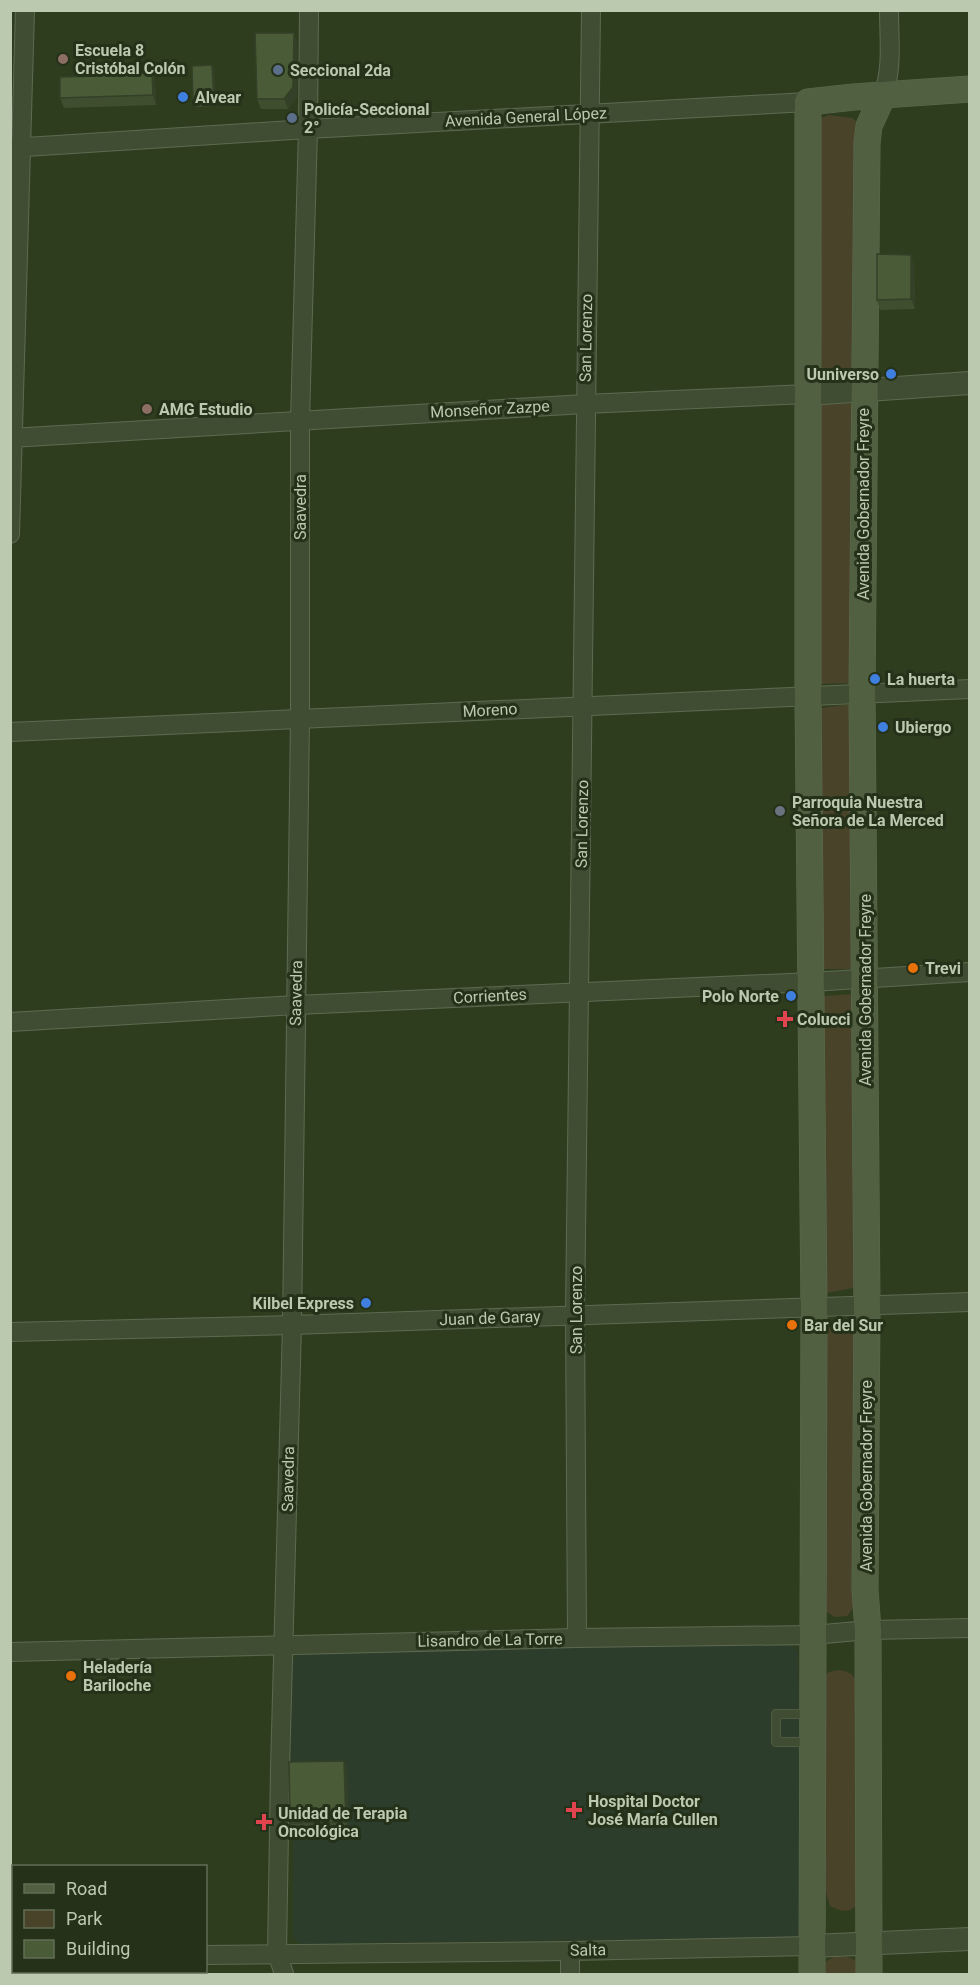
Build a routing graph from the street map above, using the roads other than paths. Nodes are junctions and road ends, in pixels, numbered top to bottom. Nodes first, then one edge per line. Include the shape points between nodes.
1 (25, 10) edge
2 (309, 10) edge
3 (591, 10) edge
4 (889, 10) edge
5 (969, 89) edge
6 (883, 95) junction
7 (808, 102) junction
8 (588, 114) junction
9 (308, 129) junction
10 (16, 147) edge
11 (969, 383) edge
12 (864, 389) junction
13 (808, 394) junction
14 (585, 404) junction
15 (300, 420) junction
16 (12, 438) edge
17 (10, 534) edge
18 (969, 689) edge
19 (862, 693) junction
20 (808, 697) junction
21 (583, 706) junction
22 (300, 719) junction
23 (10, 732) edge
24 (969, 972) edge
25 (865, 978) junction
26 (811, 982) junction
27 (580, 992) junction
28 (296, 1005) junction
29 (10, 1022) edge
30 (969, 1302) edge
31 (867, 1306) junction
32 (814, 1307) junction
33 (575, 1315) junction
34 (292, 1325) junction
35 (10, 1332) edge
36 (969, 1628) edge
37 (868, 1630) junction
38 (813, 1635) junction
39 (577, 1638) junction
40 (284, 1645) junction
41 (10, 1652) edge
42 (813, 1714) junction
43 (813, 1742) junction
44 (969, 1939) edge
45 (868, 1942) junction
46 (812, 1946) junction
47 (570, 1951) junction
48 (277, 1953) junction
49 (207, 1955) edge
50 (284, 1974) edge
51 (570, 1974) edge
52 (812, 1974) edge
53 (868, 1974) edge

1 - 10 street
2 - 9 street, Saavedra
3 - 8 street, San Lorenzo
4 - 6 street, Avenida Gobernador Freyre via 890,66
5 - 6 main road, Avenida General López
6 - 7 main road, Avenida General López
6 - 12 main road, Avenida Gobernador Freyre via 869,126 867,143
7 - 8 street, Avenida General López
7 - 13 main road
8 - 9 street, Avenida General López
8 - 14 street, San Lorenzo
9 - 10 street, Avenida General López
9 - 15 street, Saavedra
10 - 16 street
11 - 12 street, Monseñor Zazpe
12 - 13 street, Monseñor Zazpe
12 - 19 main road, Avenida Gobernador Freyre
13 - 14 street, Monseñor Zazpe
13 - 20 main road
14 - 15 street, Monseñor Zazpe
14 - 21 street, San Lorenzo
15 - 16 street, Monseñor Zazpe
15 - 22 street, Saavedra
16 - 17 street
18 - 19 street, Moreno
19 - 20 street, Moreno
19 - 25 main road, Avenida Gobernador Freyre
20 - 21 street, Moreno
20 - 26 main road
21 - 22 street, Moreno
21 - 27 street, San Lorenzo
22 - 23 street, Moreno
22 - 28 street, Saavedra
24 - 25 street, Corrientes
25 - 26 street, Corrientes
25 - 31 main road, Avenida Gobernador Freyre
26 - 27 street, Corrientes
26 - 32 main road
27 - 28 street, Corrientes
27 - 33 street, San Lorenzo
28 - 29 street, Corrientes
28 - 34 street, Saavedra
30 - 31 street, Juan de Garay
31 - 32 street, Juan de Garay
31 - 37 main road, Avenida Gobernador Freyre
32 - 33 street, Juan de Garay
32 - 38 main road
33 - 34 street, Juan de Garay
33 - 39 street, San Lorenzo
34 - 35 street, Juan de Garay
34 - 40 street, Saavedra
36 - 37 street, Lisandro de La Torre
37 - 38 street, Lisandro de La Torre
37 - 45 main road, Avenida Gobernador Freyre
38 - 39 street, Lisandro de La Torre
38 - 42 main road
39 - 40 street, Lisandro de La Torre
40 - 41 street, Lisandro de La Torre
40 - 48 street, Saavedra
42 - 43 main road
42 - 43 lane via 776,1714 776,1742
43 - 46 main road
44 - 45 street, Salta
45 - 46 street, Salta
45 - 53 main road, Avenida Gobernador Freyre
46 - 47 street, Salta
46 - 52 main road
47 - 48 street, Salta
47 - 51 street
48 - 49 street, Salta
48 - 50 street, Saavedra

